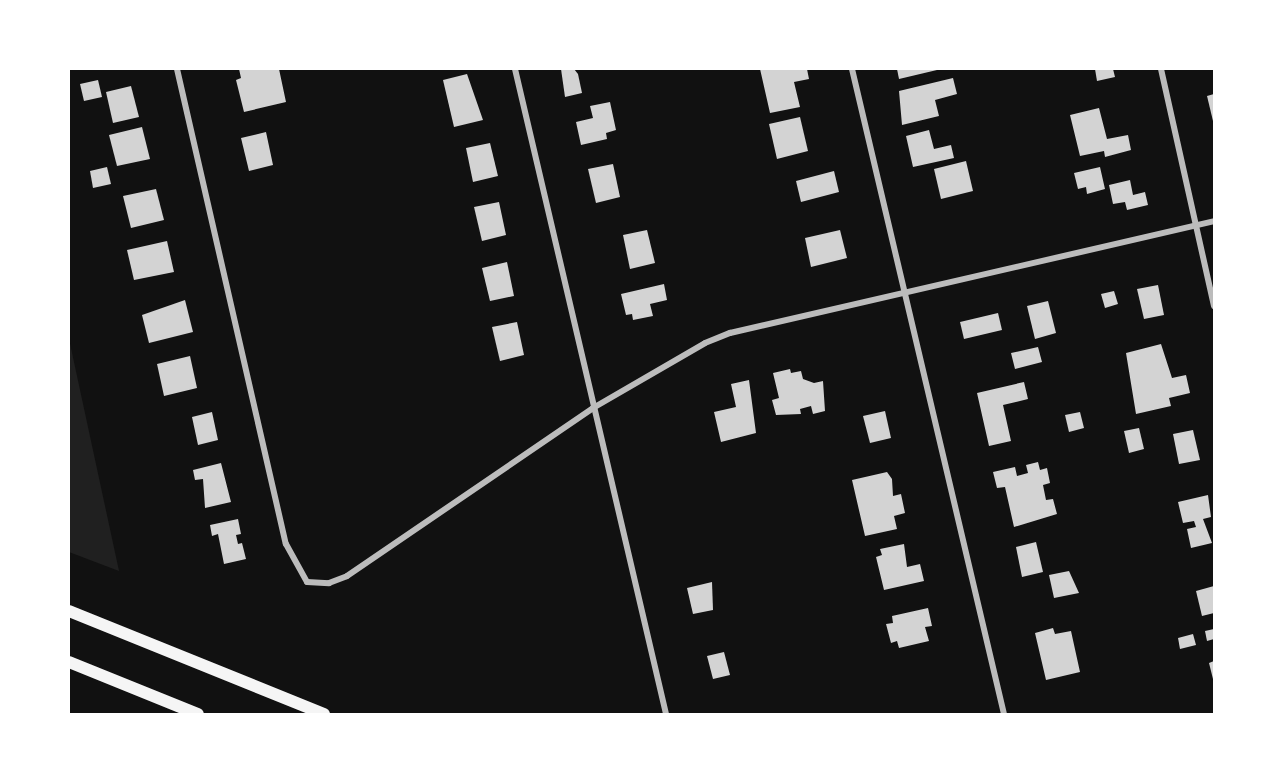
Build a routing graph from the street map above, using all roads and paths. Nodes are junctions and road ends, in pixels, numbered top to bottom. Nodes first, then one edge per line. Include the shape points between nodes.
1 (177, 69) edge
2 (515, 69) edge
3 (852, 69) edge
4 (1161, 69) edge
5 (1214, 221) edge
6 (1195, 225) junction
7 (904, 292) junction
8 (1214, 306) edge
9 (593, 408) junction
10 (69, 611) edge
11 (69, 662) edge
12 (198, 714) edge
13 (324, 714) edge
14 (666, 714) edge
15 (1004, 714) edge

1 - 9 street via 286,544 307,582 328,583 347,576
2 - 9 street
3 - 7 street
4 - 6 street
5 - 6 street
6 - 7 street
6 - 8 street
7 - 9 street via 730,333 688,350
7 - 15 street
9 - 14 street
10 - 13 highway
11 - 12 highway

